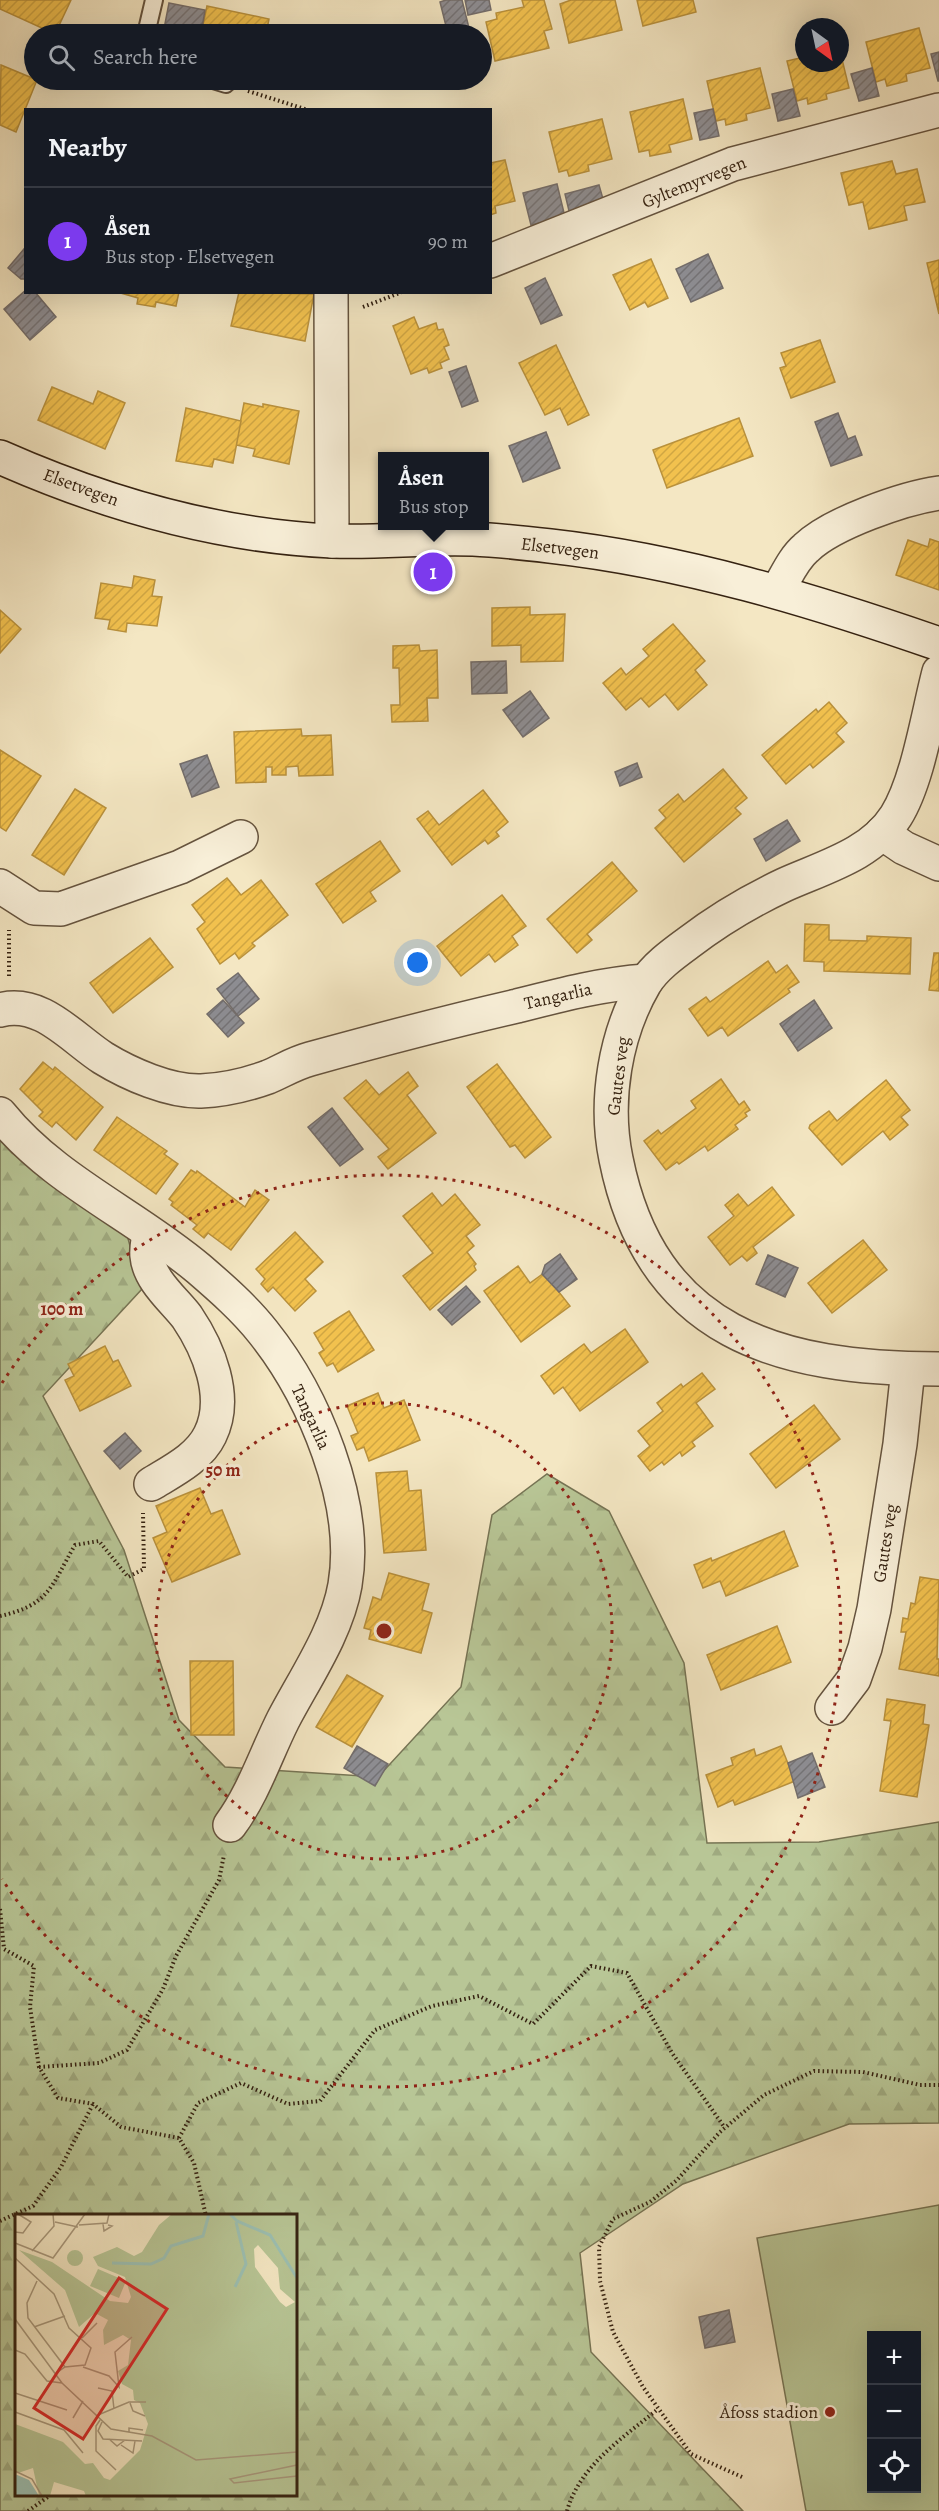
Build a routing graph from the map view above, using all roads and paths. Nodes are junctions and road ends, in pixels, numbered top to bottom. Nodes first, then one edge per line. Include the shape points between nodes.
1 (154, 0) edge
2 (148, 24) edge
3 (244, 90) edge
4 (302, 108) edge
5 (939, 110) edge
6 (492, 260) edge
7 (331, 294) edge
8 (2, 462) edge
9 (939, 493) edge
10 (332, 541) junction
11 (777, 591) junction
12 (939, 644) edge
13 (939, 672) edge
14 (882, 833) junction
15 (241, 837) dead end
16 (939, 864) edge
17 (4, 888) edge
18 (646, 981) junction
19 (5, 1008) edge
20 (0, 1114) edge
21 (149, 1233) junction
22 (924, 1369) edge
23 (150, 1484) joint
24 (0, 1616) edge
25 (832, 1708) dead end
26 (230, 1825) joint
27 (0, 1909) edge
28 (39, 2067) junction
29 (939, 2085) edge
30 (93, 2104) junction
31 (725, 2128) junction
32 (179, 2138) junction
33 (15, 2214) edge
34 (15, 2214) edge
35 (206, 2214) edge
36 (0, 2221) edge
37 (658, 2409) junction
38 (742, 2477) dead end
39 (49, 2496) edge
40 (28, 2511) edge
41 (567, 2511) edge

1 - 2 lane
3 - 4 path
5 - 6 street, Gyltemyrvegen via 733,164
7 - 10 street
8 - 10 street, Elsetvegen via 163,514 250,533
9 - 11 street via 875,512 813,542 798,556
10 - 11 street, Elsetvegen via 472,539 551,546 688,569
11 - 12 street, Elsetvegen
13 - 14 street, Gautes veg via 906,795
14 - 16 street via 903,848
14 - 18 street, Gautes veg via 845,860 717,921 669,957
15 - 17 street via 180,867 61,909 34,908
17 - 19 path via 12,906
18 - 19 street, Tangarlia via 573,992 444,1023 302,1062 230,1088 198,1091 142,1077 104,1058 43,1015
18 - 22 street, Gautes veg via 623,1028 614,1078 613,1144 636,1226 663,1275 703,1314 750,1340 782,1352 835,1362
20 - 21 street, Tangarlia via 48,1165
21 - 23 street via 147,1257 151,1270 200,1337 216,1386 216,1412 210,1434 196,1453
21 - 26 street, Tangarlia via 197,1267 263,1332 313,1417 332,1462 345,1514 345,1586 333,1624
22 - 25 street, Gautes veg via 900,1444 865,1648 854,1678
23 - 24 path via 142,1518 144,1569 128,1577 99,1541 75,1545 42,1600
26 - 28 path via 219,1880 127,2050 99,2063
27 - 28 path via 4,1949 34,1966 30,2007
28 - 30 path via 58,2098
29 - 31 path via 920,2085 862,2072 814,2071 764,2095
30 - 32 path via 121,2127
30 - 34 path via 61,2167 33,2206
31 - 32 path via 672,2053 627,1973 591,1966 532,2024 479,1996 432,2006 375,2030 320,2101 288,2104 241,2084 198,2103
31 - 37 path via 677,2180 650,2202 614,2218 599,2247 600,2281 613,2332
32 - 35 path via 194,2163
33 - 36 path
37 - 38 path via 691,2454
37 - 41 path via 600,2457 572,2495
39 - 40 path

